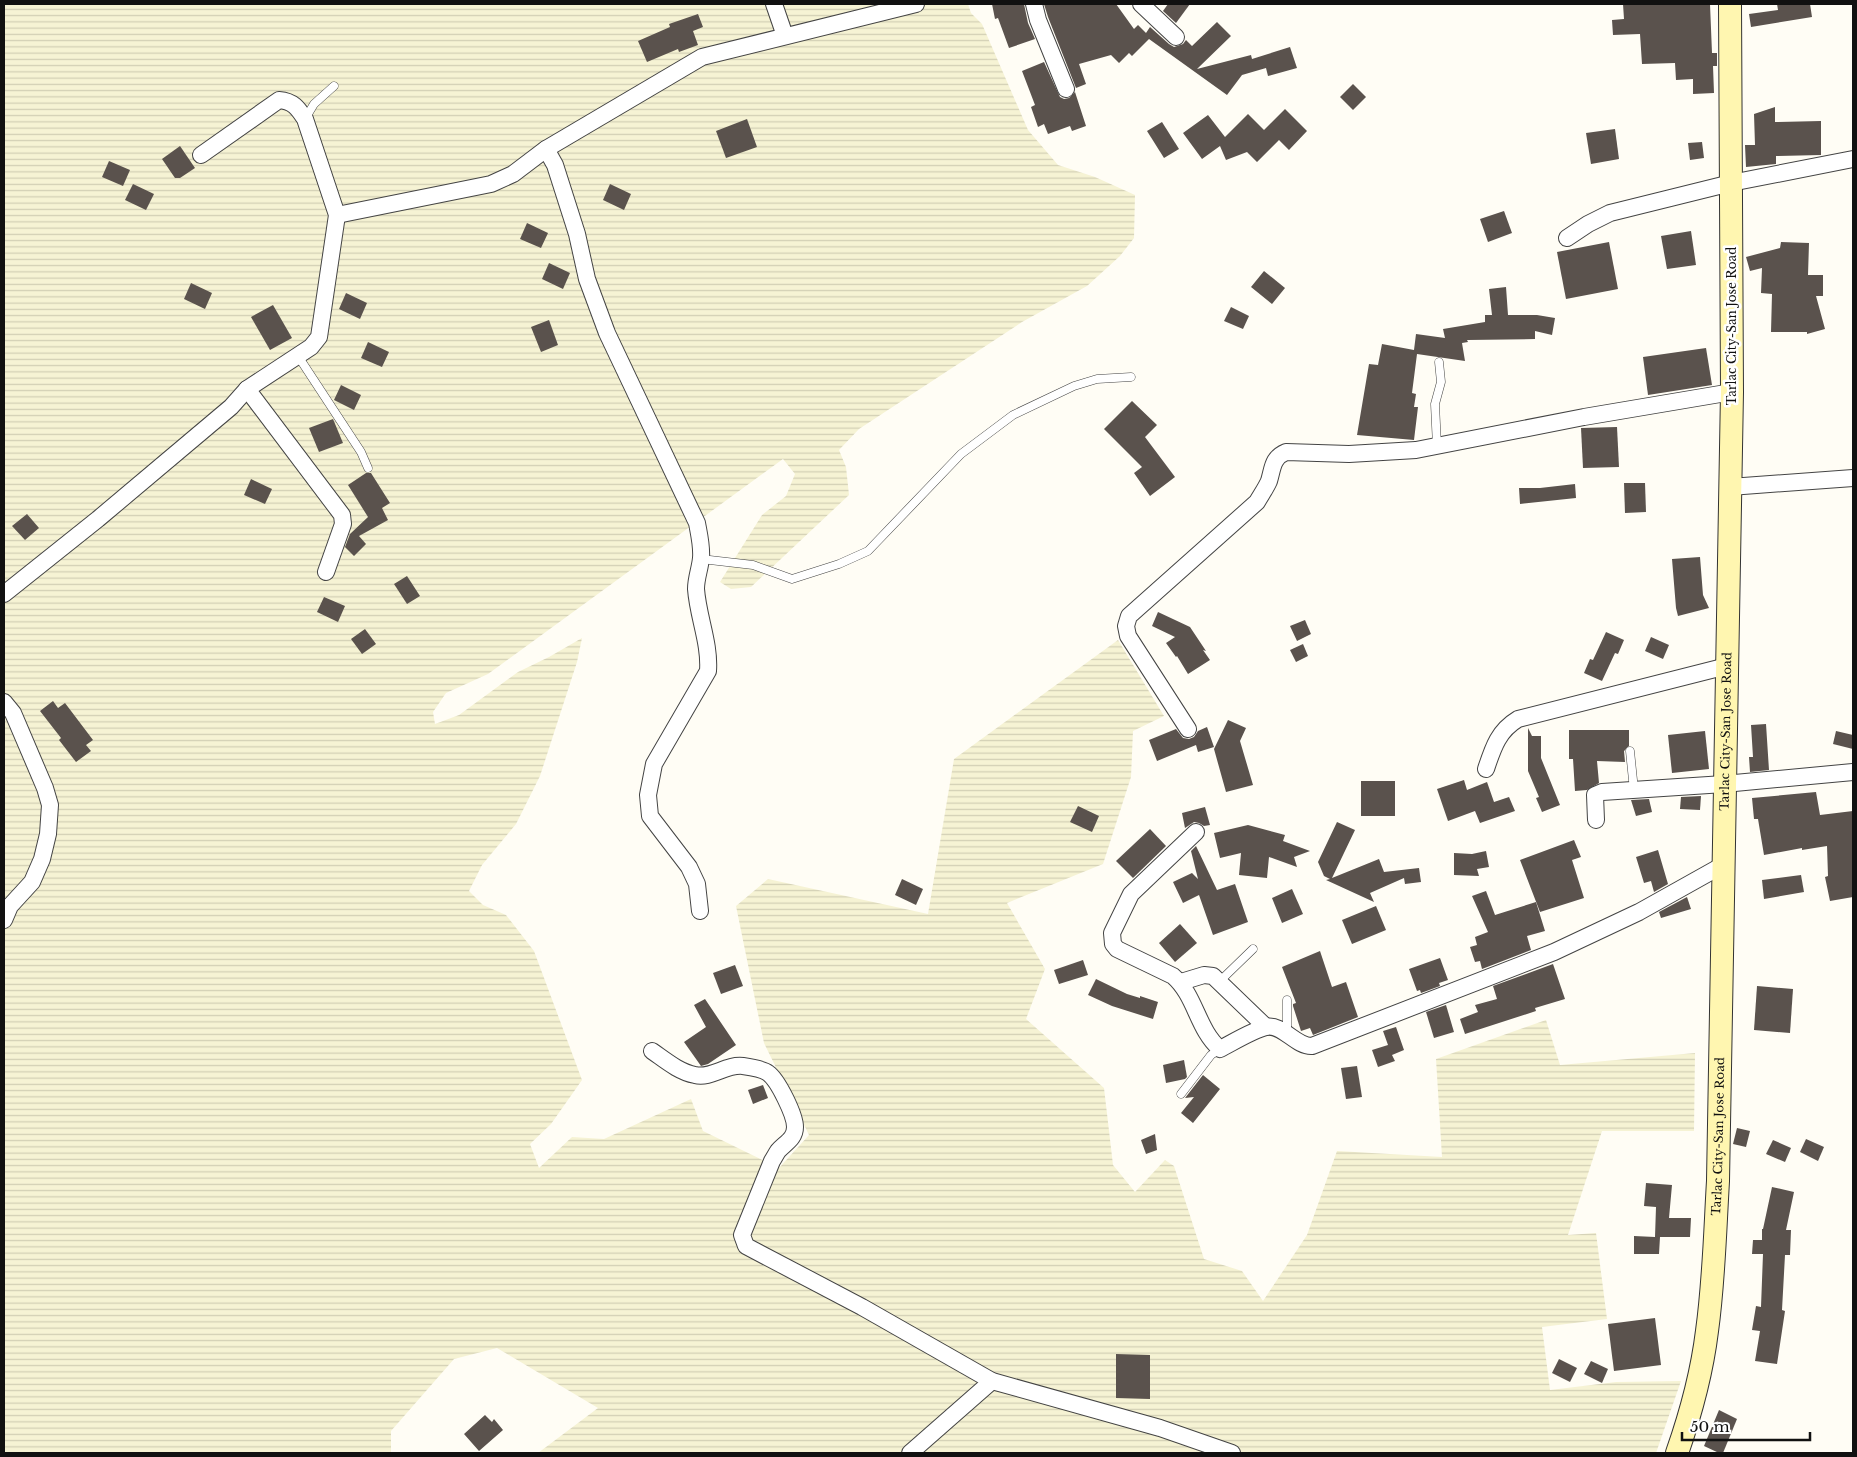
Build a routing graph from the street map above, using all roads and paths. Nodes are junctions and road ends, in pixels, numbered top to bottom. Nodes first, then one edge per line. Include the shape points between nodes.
1 (774, 4) edge
2 (916, 4) edge
3 (1034, 4) edge
4 (1141, 4) edge
5 (1730, 4) edge
6 (785, 36) junction
7 (1176, 37) dead end
8 (334, 86) dead end
9 (1066, 89) dead end
10 (304, 119) junction
11 (546, 149) junction
12 (201, 154) dead end
13 (1853, 159) edge
14 (1731, 183) junction
15 (337, 215) junction
16 (1567, 238) dead end
17 (298, 356) junction
18 (1439, 362) dead end
19 (1132, 377) dead end
20 (246, 389) junction
21 (1732, 392) junction
22 (1437, 446) junction
23 (368, 468) dead end
24 (1853, 478) edge
25 (1730, 487) junction
26 (701, 559) junction
27 (326, 572) dead end
28 (4, 594) edge
29 (1727, 666) junction
30 (4, 702) edge
31 (1188, 729) dead end
32 (1630, 751) dead end
33 (1486, 769) dead end
34 (1853, 772) edge
35 (1724, 784) junction
36 (1634, 790) junction
37 (1596, 820) dead end
38 (1196, 832) dead end
39 (1723, 865) junction
40 (700, 911) dead end
41 (4, 920) edge
42 (1253, 949) dead end
43 (1220, 981) junction
44 (1181, 982) junction
45 (1288, 1000) dead end
46 (1266, 1027) junction
47 (1287, 1035) junction
48 (1220, 1049) junction
49 (652, 1051) dead end
50 (1181, 1094) dead end
51 (992, 1381) junction
52 (910, 1453) edge
53 (1232, 1453) edge
54 (1677, 1453) edge

1 - 6 street
2 - 6 street
3 - 9 street
4 - 7 street
5 - 14 main road, Tarlac City-San Jose Road
6 - 11 street via 702,56
8 - 10 lane via 314,104
10 - 12 street via 289,100 280,100
10 - 15 street
11 - 15 street via 513,174 491,184
11 - 26 street via 577,234 587,279 607,333 697,523
13 - 14 street
14 - 16 street via 1610,213
14 - 21 main road, Tarlac City-San Jose Road
15 - 17 street via 318,337
17 - 20 street
17 - 23 lane via 361,452
18 - 22 lane via 1441,382 1435,404
19 - 26 lane via 1097,379 1074,386 1013,415 961,454 868,551 839,564 792,579 753,565
20 - 27 street via 342,514 343,524
20 - 28 street via 231,407 98,520
21 - 22 street
21 - 25 main road, Tarlac City-San Jose Road
22 - 31 street via 1349,454 1286,452 1279,455 1258,502 1129,616 1128,636
24 - 25 street
25 - 29 main road, Tarlac City-San Jose Road
26 - 40 street via 696,590 709,657 708,670 654,764 648,795 650,816 689,867 697,884
29 - 33 street via 1518,720 1507,726 1498,738
29 - 35 main road, Tarlac City-San Jose Road
30 - 41 street via 13,713 50,806 42,859 32,882 10,906
32 - 36 lane
34 - 35 street
35 - 36 street
35 - 39 main road, Tarlac City-San Jose Road
36 - 37 street via 1595,795
38 - 44 street via 1132,894 1112,933 1117,949
39 - 47 street via 1639,912 1535,959 1312,1046
39 - 54 main road, Tarlac City-San Jose Road via 1718,1181 1712,1290 1699,1376
42 - 43 lane
43 - 44 street via 1208,975
43 - 46 street
44 - 48 street via 1207,1035
45 - 47 lane
46 - 47 street
46 - 48 street
48 - 50 lane via 1211,1055
49 - 51 street via 682,1071 696,1076 741,1065 768,1072 778,1084 795,1127 790,1141 772,1161 742,1235 746,1246
51 - 52 street
51 - 53 street via 1160,1428

